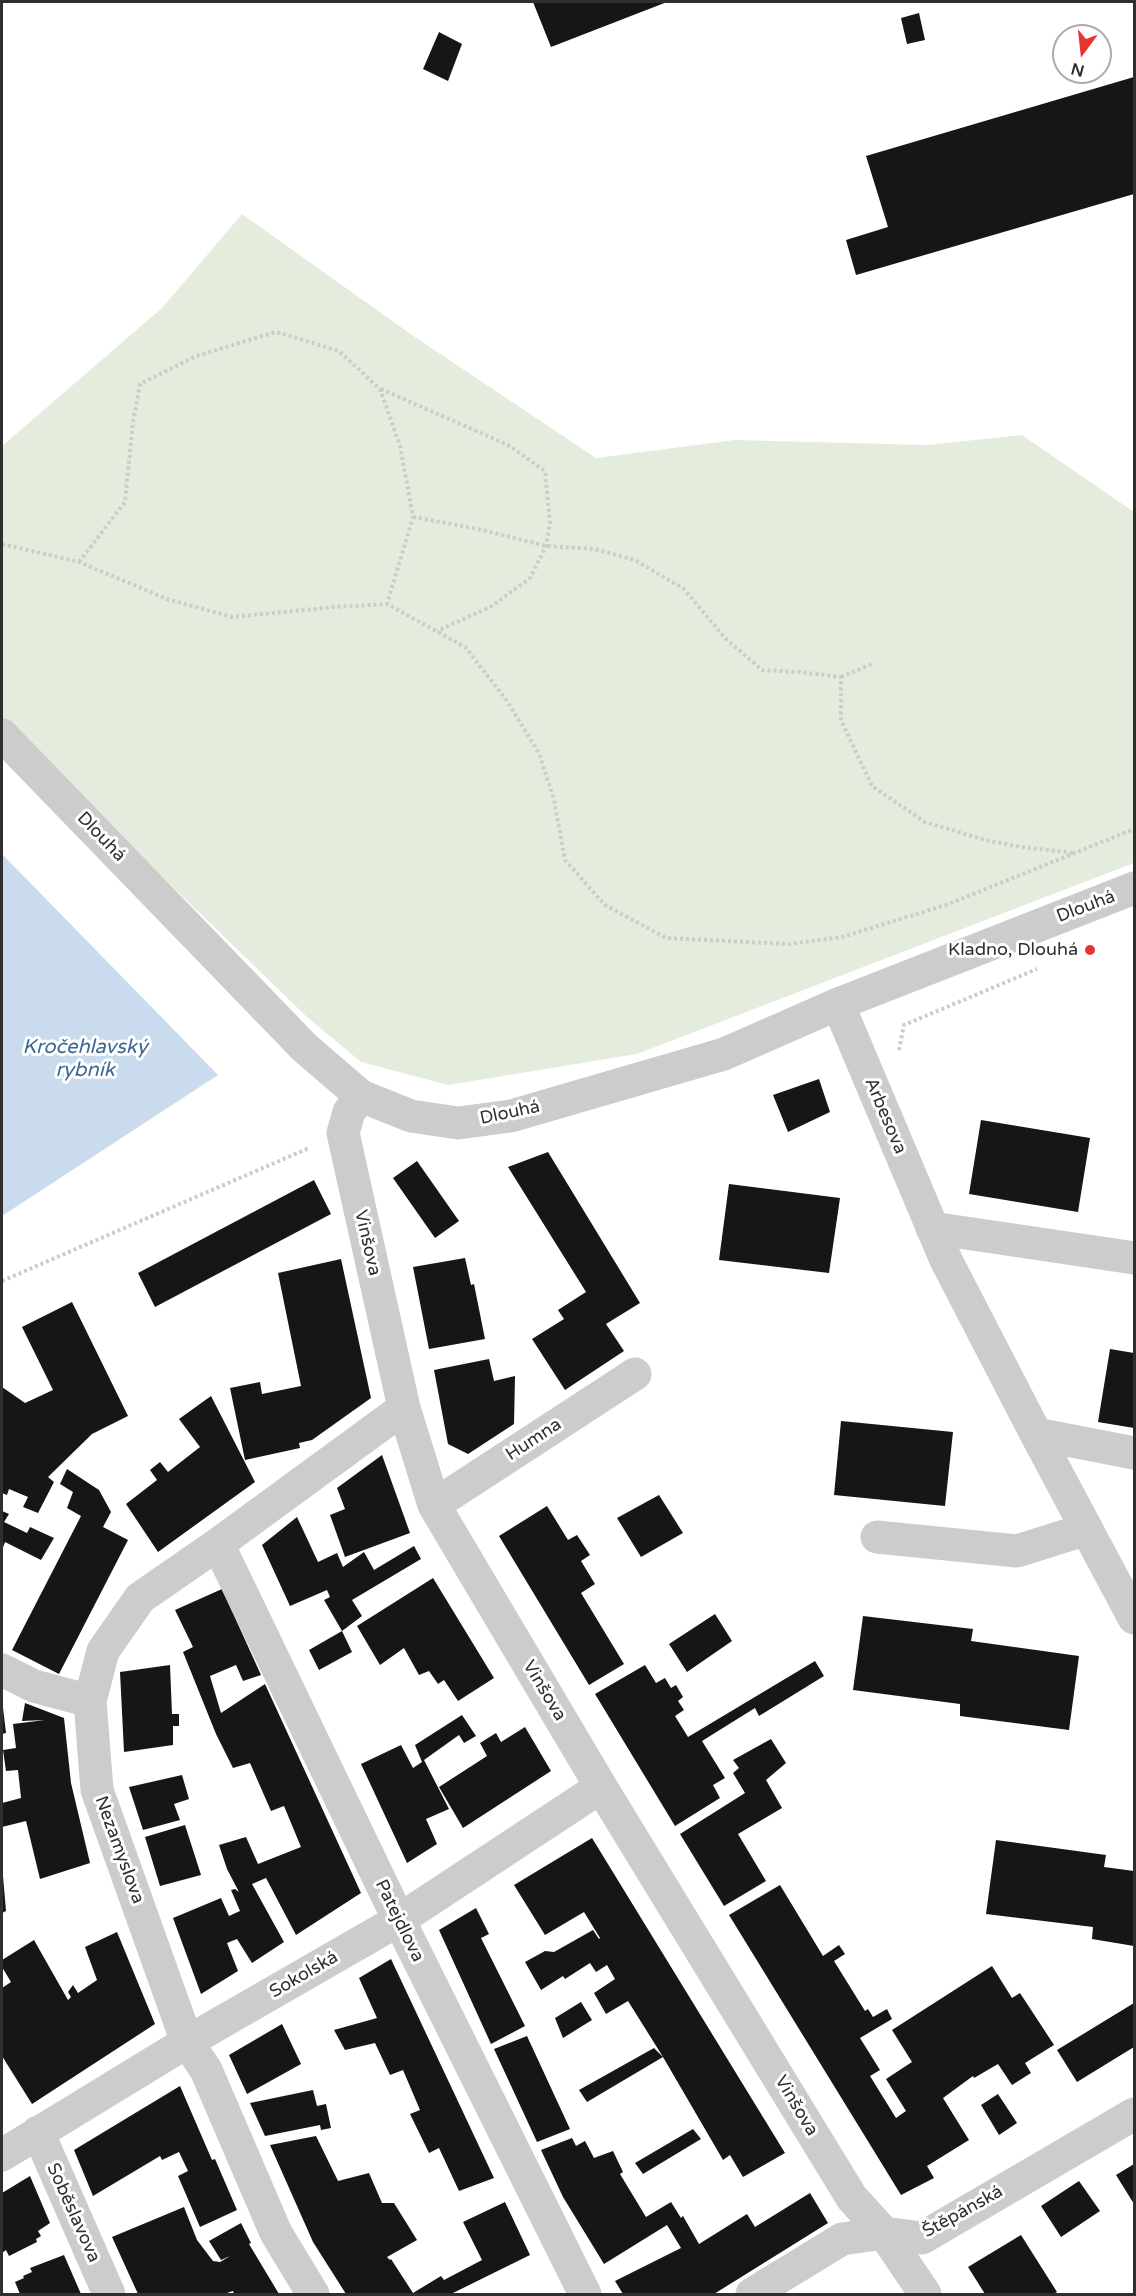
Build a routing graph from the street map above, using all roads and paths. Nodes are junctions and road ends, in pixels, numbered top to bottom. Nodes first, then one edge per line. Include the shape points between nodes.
1 (380, 389) junction
2 (413, 517) junction
3 (2, 544) edge
4 (546, 546) junction
5 (79, 562) junction
6 (387, 604) junction
7 (436, 631) junction
8 (872, 664) dead end
9 (842, 677) junction
10 (2, 735) edge
11 (1134, 829) edge
12 (1077, 853) junction
13 (1134, 888) edge
14 (1042, 967) dead end
15 (838, 1004) junction
16 (898, 1055) dead end
17 (361, 1096) junction
18 (343, 1133) junction
19 (932, 1228) junction
20 (1134, 1258) edge
21 (2, 1281) edge
22 (635, 1374) dead end
23 (404, 1408) junction
24 (1036, 1434) junction
25 (1134, 1453) edge
26 (434, 1505) junction
27 (1087, 1529) junction
28 (877, 1537) dead end
29 (218, 1544) junction
30 (1134, 1618) edge
31 (2, 1670) edge
32 (90, 1701) junction
33 (601, 1787) junction
34 (399, 1920) junction
35 (187, 2042) junction
36 (1134, 2114) edge
37 (38, 2132) junction
38 (2, 2155) edge
39 (884, 2233) junction
40 (109, 2295) edge
41 (313, 2295) edge
42 (585, 2295) edge
43 (752, 2295) edge
44 (925, 2295) edge

1 - 2 path via 400,446
1 - 4 path via 508,445 545,471 550,523
1 - 5 path via 339,351 276,332 196,356 140,384 124,502
2 - 4 path
2 - 6 path
3 - 5 path
4 - 7 path via 530,578 492,606
4 - 9 path via 594,549 635,560 684,589 725,638 762,670
5 - 6 path via 166,599 232,617
6 - 7 path
7 - 12 path via 465,647 505,698 539,753 554,800 565,860 605,905 666,938 789,945 842,937 946,905
8 - 9 path
9 - 12 path via 841,720 872,786 925,822 985,840
10 - 17 street, Dlouhá via 305,1048
11 - 12 path
13 - 15 street, Dlouhá
14 - 16 path via 904,1025
15 - 17 street, Dlouhá via 724,1054 511,1116 458,1123 411,1116
15 - 19 street, Arbesova
17 - 18 street via 349,1112
18 - 21 path
18 - 23 street, Vinšova
19 - 20 street
19 - 24 street, Arbesova
22 - 26 street, Humna
23 - 26 street, Vinšova
23 - 29 street, Nezamyslova
24 - 25 street
24 - 27 street, Arbesova
26 - 33 street, Vinšova
27 - 28 street via 1017,1551
27 - 30 street, Arbesova
29 - 32 street, Nezamyslova via 140,1598 103,1651
29 - 34 street, Patejdlova
31 - 32 street via 34,1686
32 - 35 street, Nezamyslova via 97,1790
33 - 34 street, Sokolská
33 - 39 street, Vinšova via 852,2198
34 - 35 street, Sokolská
34 - 42 street, Patejdlova
35 - 37 street, Sokolská
35 - 41 street, Nezamyslova via 206,2070 276,2233
36 - 39 street, Štěpánská via 922,2238
37 - 38 street, Sokolská
37 - 40 street, Soběslavova
39 - 43 street, Štěpánská via 842,2239
39 - 44 street, Vinšova

